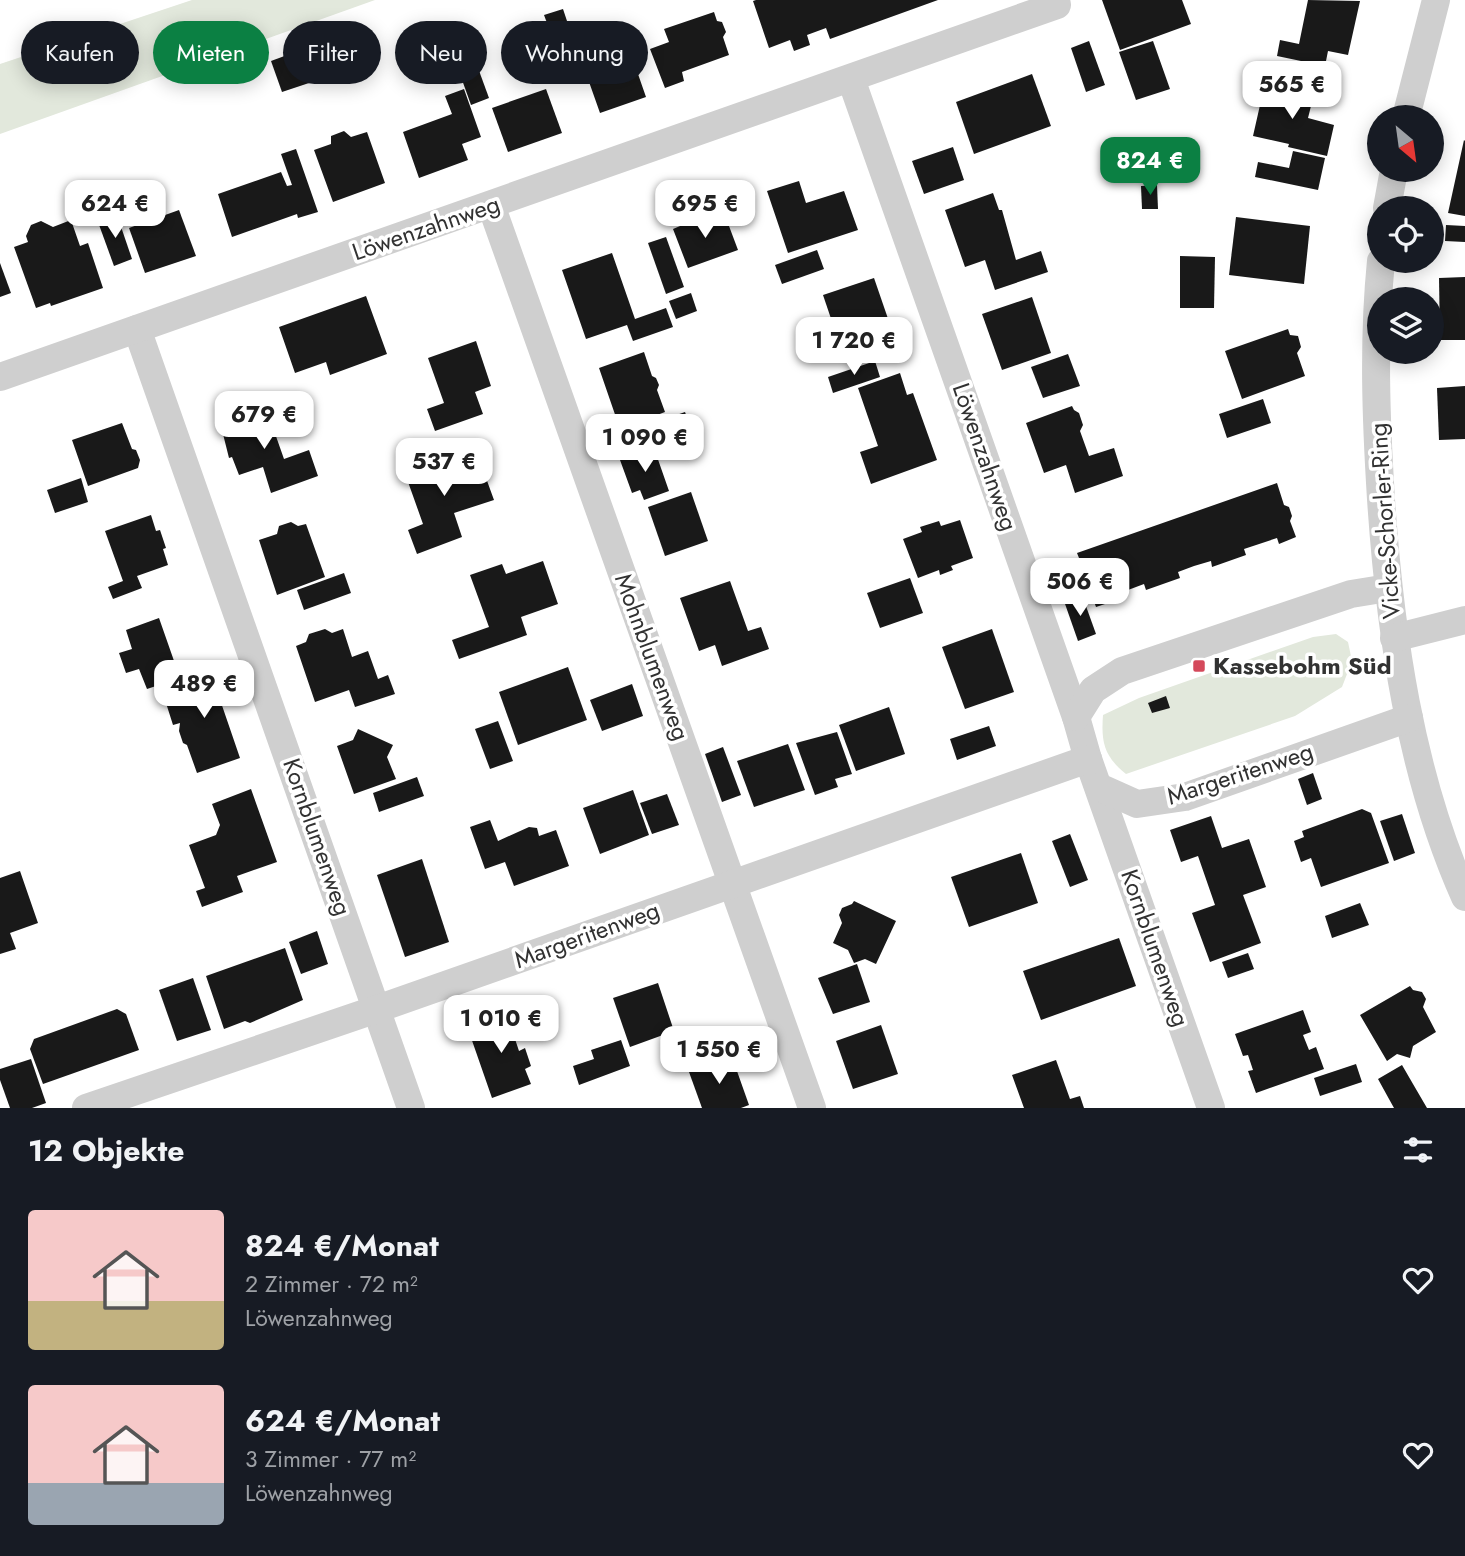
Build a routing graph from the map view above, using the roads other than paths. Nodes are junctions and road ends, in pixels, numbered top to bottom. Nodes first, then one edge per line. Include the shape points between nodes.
1 (1436, 0) edge
2 (1056, 3) edge
3 (851, 79) junction
4 (1409, 105) edge
5 (491, 205) junction
6 (1380, 273) edge
7 (137, 329) junction
8 (0, 377) edge
9 (1388, 588) junction
10 (1465, 620) edge
11 (1394, 638) junction
12 (1076, 717) junction
13 (1409, 718) junction
14 (1088, 759) junction
15 (1099, 787) junction
16 (732, 883) junction
17 (1465, 897) edge
18 (377, 1010) junction
19 (86, 1108) edge
20 (411, 1108) edge
21 (811, 1108) edge
22 (1211, 1108) edge

1 - 4 street
2 - 3 street, Löwenzahnweg
3 - 5 street, Löwenzahnweg
3 - 12 street, Löwenzahnweg
5 - 7 street, Löwenzahnweg
5 - 16 street, Mohnblumenweg
6 - 9 street, Vicke-Schorler-Ring via 1375,373
7 - 8 street, Löwenzahnweg
7 - 18 street, Kornblumenweg
9 - 11 street, Vicke-Schorler-Ring
9 - 12 street via 1351,594 1122,671 1093,690
10 - 11 street
11 - 13 street, Vicke-Schorler-Ring
12 - 14 street
13 - 15 street, Margeritenweg via 1185,797 1137,804
13 - 17 street, Vicke-Schorler-Ring via 1439,829
14 - 15 street
14 - 16 street, Margeritenweg
15 - 22 street, Kornblumenweg
16 - 18 street, Margeritenweg
16 - 21 street, Mohnblumenweg
18 - 19 street, Margeritenweg
18 - 20 street, Kornblumenweg

